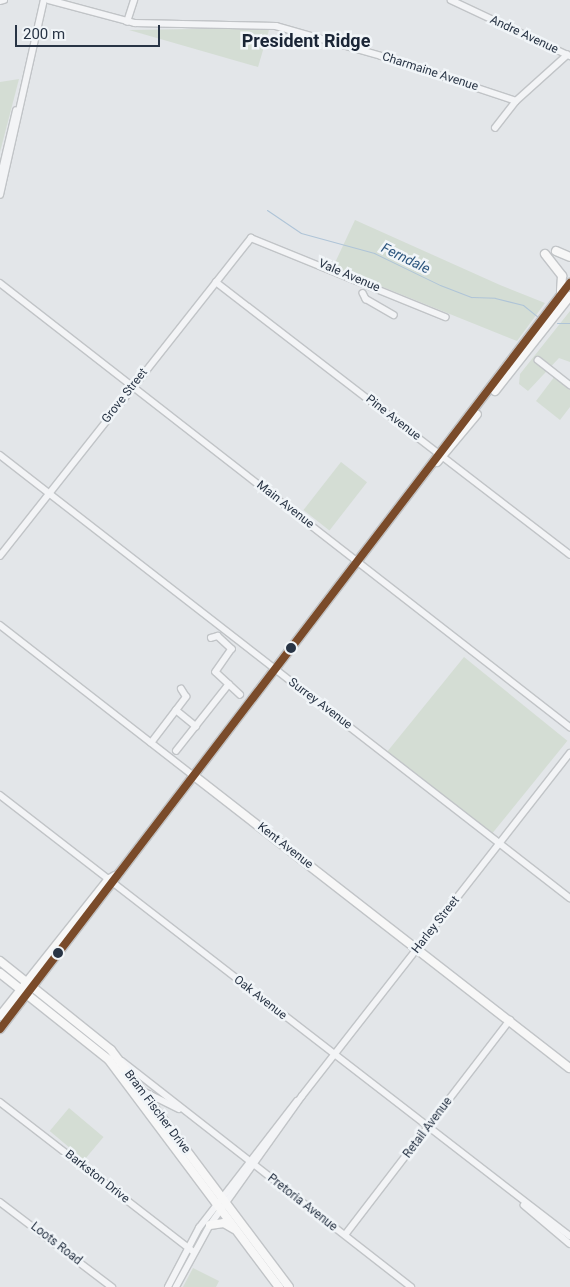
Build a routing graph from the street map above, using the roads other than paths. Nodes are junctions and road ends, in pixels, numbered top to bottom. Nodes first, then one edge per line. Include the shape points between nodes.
1 (4, 0) edge
2 (44, 0) edge
3 (49, 0) edge
4 (134, 0) edge
5 (451, 0) edge
6 (0, 1) edge
7 (126, 22) junction
8 (569, 56) edge
9 (21, 96) junction
10 (516, 101) junction
11 (495, 128) dead end
12 (0, 180) edge
13 (0, 195) edge
14 (251, 238) joint
15 (556, 251) dead end
16 (545, 254) dead end
17 (570, 257) edge
18 (216, 282) junction
19 (0, 283) edge
20 (570, 284) edge
21 (365, 289) junction
22 (570, 296) edge
23 (554, 306) junction
24 (394, 315) dead end
25 (446, 317) dead end
26 (538, 360) dead end
27 (570, 385) edge
28 (132, 386) junction
29 (0, 455) edge
30 (442, 456) junction
31 (49, 493) junction
32 (570, 555) edge
33 (0, 556) edge
34 (358, 563) junction
35 (0, 625) edge
36 (211, 638) dead end
37 (274, 669) junction
38 (229, 684) junction
39 (180, 689) dead end
40 (240, 694) dead end
41 (176, 710) junction
42 (196, 726) junction
43 (570, 727) edge
44 (151, 743) junction
45 (176, 751) dead end
46 (570, 753) edge
47 (193, 775) junction
48 (0, 796) edge
49 (499, 843) junction
50 (112, 880) junction
51 (570, 898) edge
52 (417, 949) junction
53 (0, 961) edge
54 (0, 973) edge
55 (27, 982) junction
56 (34, 988) junction
57 (21, 989) junction
58 (28, 995) junction
59 (0, 1016) edge
60 (510, 1020) junction
61 (0, 1028) edge
62 (115, 1055) junction
63 (334, 1055) junction
64 (570, 1068) edge
65 (128, 1083) junction
66 (138, 1087) junction
67 (302, 1096) junction
68 (0, 1102) edge
69 (194, 1118) junction
70 (427, 1129) junction
71 (263, 1152) junction
72 (251, 1163) junction
73 (262, 1172) junction
74 (520, 1201) junction
75 (0, 1202) edge
76 (221, 1203) junction
77 (210, 1225) junction
78 (239, 1233) junction
79 (345, 1235) junction
80 (570, 1236) edge
81 (570, 1244) edge
82 (188, 1248) junction
83 (194, 1252) junction
84 (112, 1287) edge
85 (168, 1287) edge
86 (176, 1287) edge
87 (279, 1287) edge
88 (289, 1287) edge
89 (411, 1287) edge

1 - 6 street
2 - 9 street
3 - 7 street, Charmaine Avenue
4 - 7 street
5 - 8 street, Andre Avenue
7 - 10 street, Charmaine Avenue via 270,25 382,56
8 - 10 street
9 - 12 street
9 - 13 street
10 - 11 street
14 - 18 street, Grove Street
14 - 21 street, Vale Avenue
15 - 17 main road
16 - 23 main road via 564,282
18 - 28 street, Grove Street
18 - 30 street, Pine Avenue
19 - 28 street, Main Avenue
20 - 23 main road
21 - 24 street via 366,299
21 - 25 street, Vale Avenue
22 - 30 main road
23 - 30 main road
26 - 27 street
28 - 31 street, Grove Street
28 - 34 street, Main Avenue
29 - 31 street, Surrey Avenue
30 - 32 street, Pine Avenue
30 - 34 main road
31 - 33 street, Grove Street
31 - 37 street, Surrey Avenue
34 - 37 main road
34 - 43 street, Main Avenue
35 - 44 street, Kent Avenue
36 - 38 street via 218,636 232,649 216,672
37 - 47 main road
37 - 49 street, Surrey Avenue
38 - 40 street
38 - 42 street
39 - 41 street via 186,697
41 - 42 street
41 - 44 street
42 - 45 street
44 - 47 street, Kent Avenue
46 - 49 street, Harley Street
47 - 50 main road
47 - 52 main road, Kent Avenue
48 - 50 street, Oak Avenue
49 - 51 street, Surrey Avenue
49 - 52 street, Harley Street
50 - 55 main road
50 - 56 main road
50 - 63 street, Oak Avenue
52 - 60 main road, Kent Avenue
52 - 63 street, Harley Street
53 - 55 main road, Bram Fischer Drive
54 - 57 main road, Bram Fischer Drive
55 - 56 main road, Bram Fischer Drive
55 - 57 main road
56 - 58 main road
56 - 62 main road, Bram Fischer Drive
57 - 58 main road, Bram Fischer Drive
57 - 59 main road
58 - 61 main road
58 - 65 main road, Bram Fischer Drive via 100,1050
60 - 64 main road, Kent Avenue
60 - 70 street, Retail Avenue
62 - 66 main road, Bram Fischer Drive
62 - 69 street, Pretoria Avenue
63 - 67 street, Harley Street
63 - 70 street, Oak Avenue
65 - 66 street, Pretoria Avenue
65 - 76 main road, Bram Fischer Drive
66 - 69 street, Pretoria Avenue
66 - 76 main road, Bram Fischer Drive
67 - 71 street, Harley Street
67 - 72 street, Harley Street
68 - 82 street, Barkston Drive
69 - 72 street, Pretoria Avenue
70 - 74 street, Oak Avenue
70 - 79 street, Retail Avenue
71 - 72 street, Harley Street
71 - 73 street
72 - 73 street, Pretoria Avenue
72 - 76 street, Harley Street
73 - 79 street, Pretoria Avenue
74 - 80 street, Oak Avenue
74 - 81 street, Oak Avenue
75 - 84 street, Loots Road
76 - 77 street
76 - 78 main road, Bram Fischer Drive
76 - 82 street
76 - 88 main road, Bram Fischer Drive
77 - 78 main road via 224,1223
77 - 83 street
78 - 87 main road, Bram Fischer Drive
79 - 89 street, Pretoria Avenue
82 - 83 street, Barkston Drive
82 - 85 street
83 - 86 street

